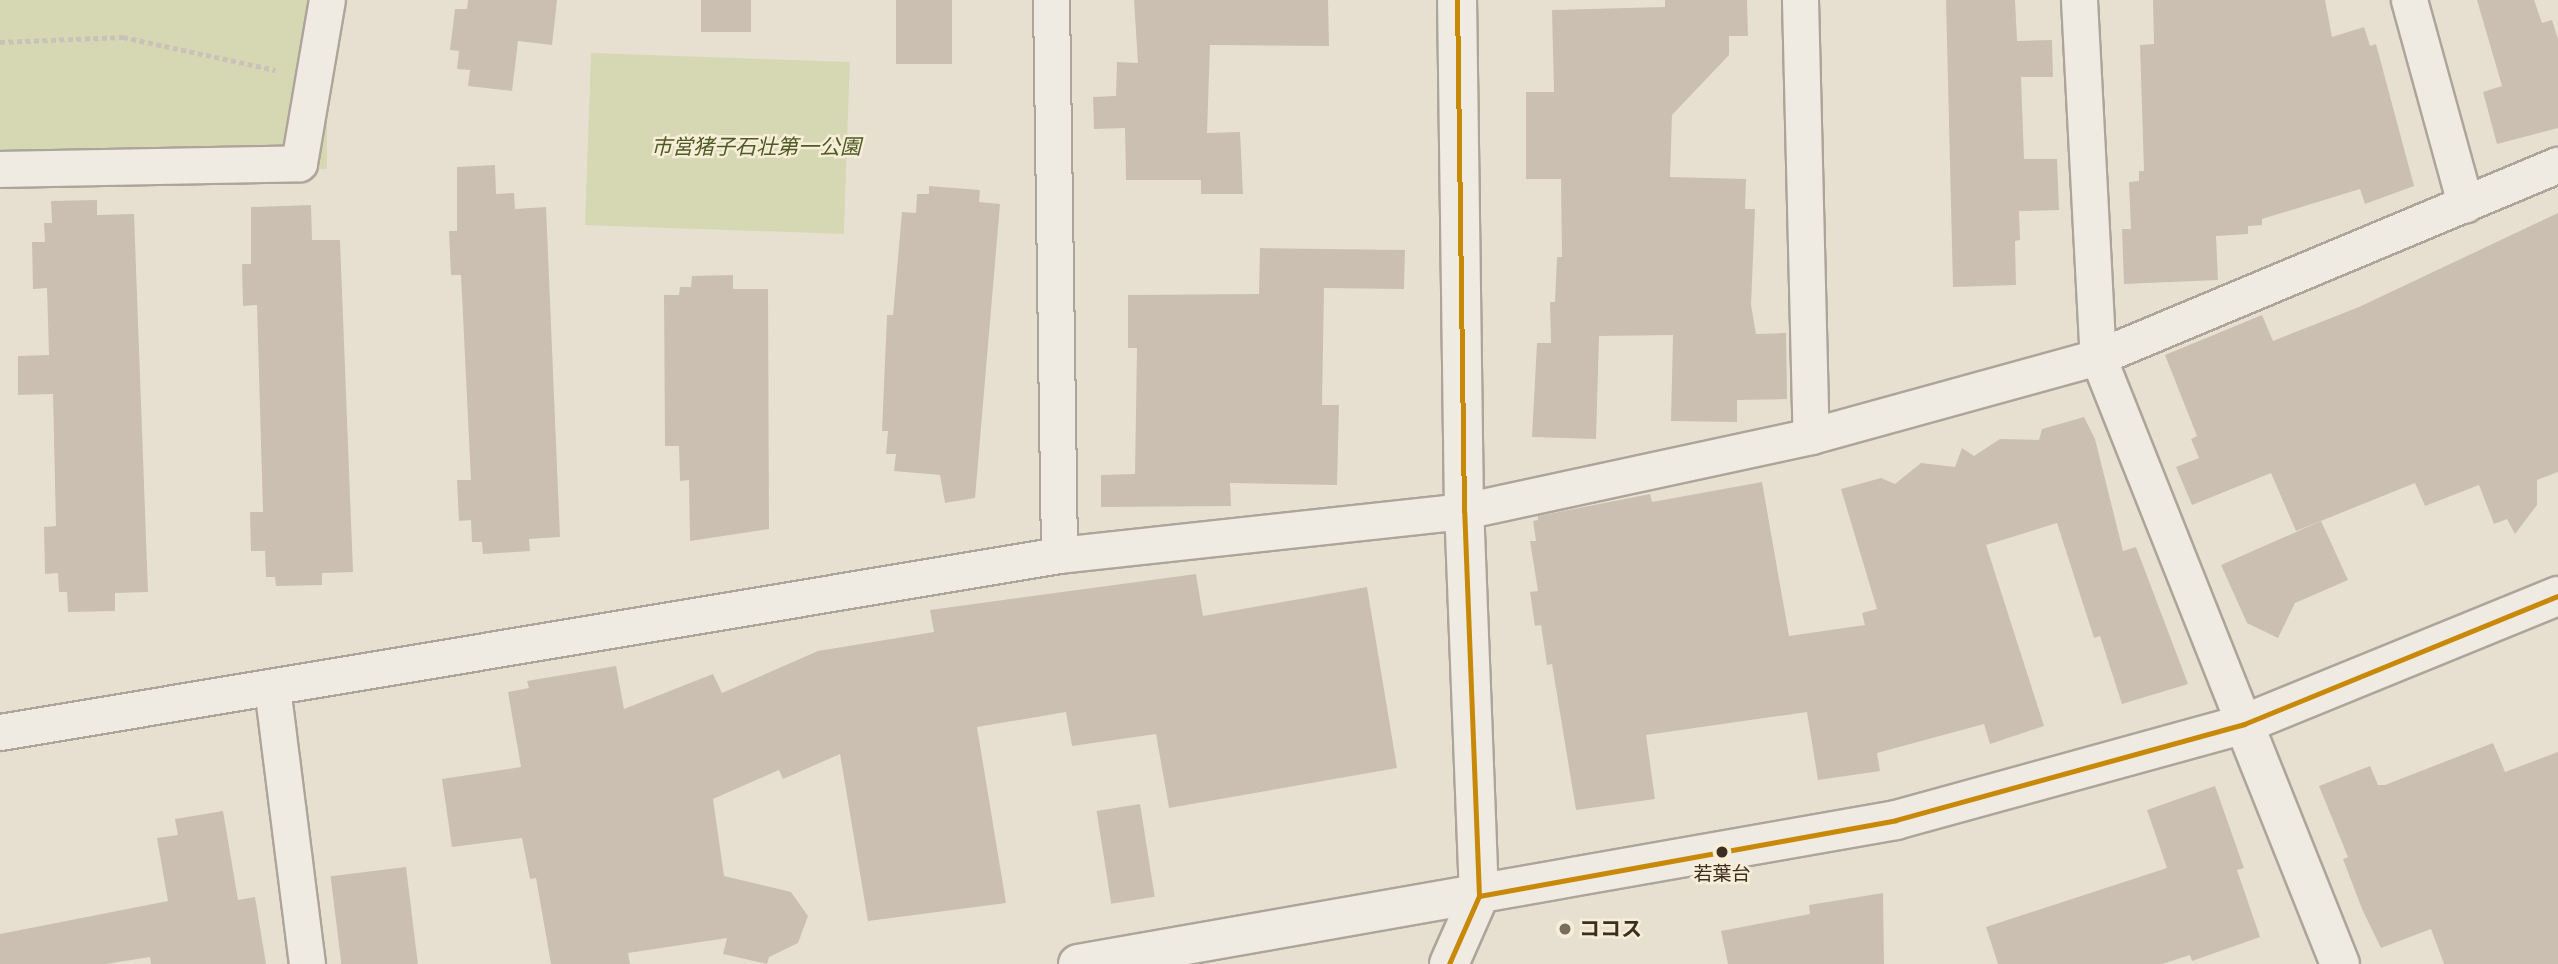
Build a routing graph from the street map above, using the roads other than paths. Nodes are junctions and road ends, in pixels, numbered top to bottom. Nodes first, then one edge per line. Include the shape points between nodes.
1 (327, 0) edge
2 (1051, 0) edge
3 (1457, 0) edge
4 (1800, 0) edge
5 (2079, 0) edge
6 (2409, 0) edge
7 (2558, 165) edge
8 (0, 169) edge
9 (2465, 204) junction
10 (2098, 357) junction
11 (1811, 436) junction
12 (1464, 511) junction
13 (1059, 555) junction
14 (2558, 596) edge
15 (272, 687) junction
16 (2244, 724) junction
17 (0, 733) edge
18 (1479, 896) junction
19 (307, 964) edge
20 (1078, 964) edge
21 (1449, 964) edge
22 (2340, 964) edge

1 - 8 street via 299,163
2 - 13 street
3 - 12 street
4 - 11 street
5 - 10 street
6 - 9 street
7 - 9 street
9 - 10 street
10 - 11 street
10 - 16 street
11 - 12 street
12 - 13 street
12 - 18 street
13 - 15 street
14 - 16 street
15 - 17 street
15 - 19 street
16 - 18 street via 1896,820
16 - 22 street
18 - 20 street
18 - 21 street

